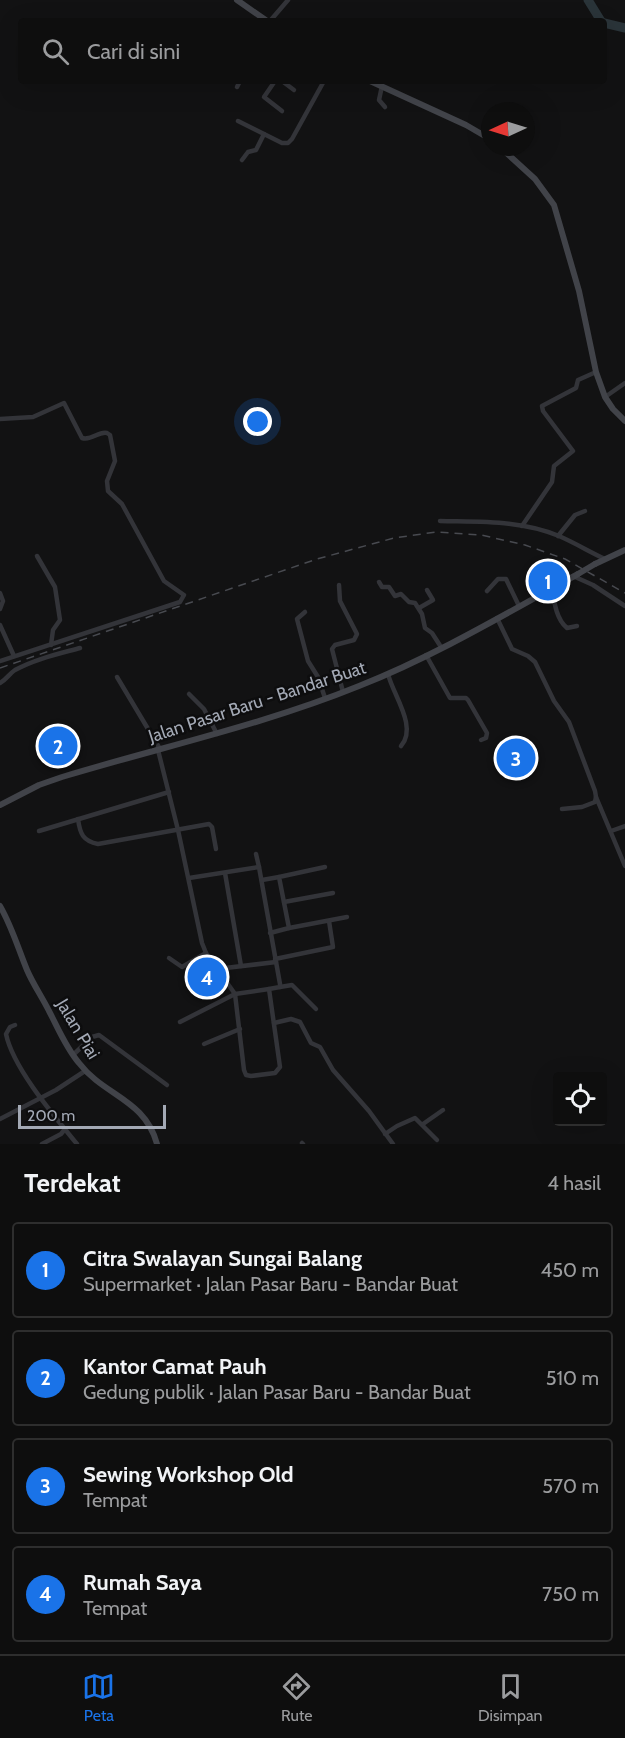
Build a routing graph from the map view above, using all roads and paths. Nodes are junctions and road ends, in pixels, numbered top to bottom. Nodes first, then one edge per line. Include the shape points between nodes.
1 (237, 0) edge
2 (288, 0) edge
3 (264, 18) edge
4 (271, 18) edge
5 (238, 84) edge
6 (273, 84) edge
7 (286, 84) edge
8 (322, 84) edge
9 (377, 84) edge
10 (382, 86) junction
11 (237, 87) dead end
12 (294, 90) dead end
13 (385, 107) dead end
14 (282, 111) dead end
15 (238, 122) dead end
16 (481, 133) edge
17 (264, 134) junction
18 (510, 156) edge
19 (242, 160) dead end
20 (596, 372) junction
21 (625, 383) edge
22 (605, 397) junction
23 (0, 419) edge
24 (625, 421) edge
25 (585, 511) dead end
26 (440, 521) dead end
27 (522, 526) junction
28 (558, 536) junction
29 (625, 550) edge
30 (38, 556) dead end
31 (605, 559) junction
32 (575, 575) junction
33 (379, 582) dead end
34 (339, 585) dead end
35 (552, 588) junction
36 (427, 590) dead end
37 (487, 591) dead end
38 (0, 594) edge
39 (519, 606) junction
40 (625, 606) edge
41 (419, 608) junction
42 (0, 609) edge
43 (305, 612) dead end
44 (497, 618) junction
45 (0, 625) edge
46 (578, 626) dead end
47 (51, 645) junction
48 (441, 647) junction
49 (80, 648) dead end
50 (426, 655) junction
51 (14, 656) junction
52 (0, 661) edge
53 (388, 674) junction
54 (117, 677) dead end
55 (0, 683) edge
56 (343, 692) junction
57 (189, 694) dead end
58 (325, 698) junction
59 (217, 734) junction
60 (481, 740) dead end
61 (401, 746) dead end
62 (159, 750) junction
63 (169, 792) junction
64 (597, 796) junction
65 (0, 805) edge
66 (562, 809) dead end
67 (78, 819) junction
68 (625, 826) edge
69 (178, 830) junction
70 (39, 831) dead end
71 (611, 831) junction
72 (216, 849) dead end
73 (256, 855) dead end
74 (625, 866) edge
75 (259, 867) junction
76 (325, 867) dead end
77 (225, 873) junction
78 (279, 877) junction
79 (189, 878) junction
80 (261, 880) junction
81 (333, 893) dead end
82 (284, 902) junction
83 (0, 906) edge
84 (346, 917) dead end
85 (3, 919) edge
86 (329, 921) junction
87 (289, 928) junction
88 (270, 933) junction
89 (206, 952) junction
90 (169, 958) dead end
91 (276, 960) junction
92 (241, 966) junction
93 (217, 969) junction
94 (280, 987) junction
95 (269, 989) junction
96 (235, 994) junction
97 (315, 1010) dead end
98 (180, 1022) dead end
99 (274, 1023) junction
100 (15, 1025) dead end
101 (240, 1029) junction
102 (204, 1044) dead end
103 (73, 1055) junction
104 (85, 1071) junction
105 (167, 1085) dead end
106 (40, 1097) junction
107 (443, 1110) dead end
108 (0, 1119) edge
109 (423, 1124) junction
110 (65, 1129) junction
111 (385, 1134) junction
112 (437, 1140) dead end
113 (42, 1144) edge
114 (77, 1144) edge
115 (157, 1144) edge
116 (393, 1144) edge

1 - 3 street
2 - 4 street
5 - 11 street
6 - 14 street via 264,97
7 - 12 street
8 - 17 street via 290,142 285,144
9 - 10 street
10 - 13 street via 379,100
10 - 16 street
15 - 17 street
17 - 19 street via 256,150 248,152
18 - 20 street via 535,178 554,206 579,291
20 - 22 street
20 - 27 street via 578,380 576,388 541,406 573,450 553,467 552,482
21 - 22 street
22 - 24 street
23 - 47 street via 33,417 64,403 82,438 108,432 115,461 106,481 108,491 122,504 164,581 184,595 180,602
25 - 28 street via 576,515
26 - 27 street
27 - 28 street
28 - 31 street
29 - 31 street, Jalan Pasar Baru - Bandar Buat
30 - 47 street via 56,591 60,620 53,630
31 - 32 street, Jalan Pasar Baru - Bandar Buat, bridge
32 - 35 street, Jalan Pasar Baru - Bandar Buat
32 - 40 street
33 - 41 street via 395,596 401,594
34 - 56 street via 340,602 357,634 354,640 332,649
35 - 39 street, Jalan Pasar Baru - Bandar Buat
35 - 46 street via 563,625
36 - 41 street via 433,600
37 - 39 street via 498,579 506,579
38 - 42 street
39 - 44 street, Jalan Pasar Baru - Bandar Buat
41 - 48 street via 425,628
43 - 58 street via 297,619 299,631
44 - 48 street, Jalan Pasar Baru - Bandar Buat
44 - 64 street via 512,649 535,662 569,722
45 - 51 street
47 - 51 street
48 - 50 street, Jalan Pasar Baru - Bandar Buat
49 - 55 street via 13,671
50 - 53 street, Jalan Pasar Baru - Bandar Buat
50 - 60 street via 450,698 468,700 487,733
51 - 52 street
53 - 56 street, Jalan Pasar Baru - Bandar Buat
53 - 61 street via 407,724 408,733
54 - 62 street
56 - 58 street, Jalan Pasar Baru - Bandar Buat
57 - 59 street via 204,710
58 - 59 street, Jalan Pasar Baru - Bandar Buat
59 - 62 street, Jalan Pasar Baru - Bandar Buat
62 - 63 street
62 - 65 street, Jalan Pasar Baru - Bandar Buat via 39,785
63 - 67 street
63 - 69 street
64 - 66 street via 591,804
64 - 71 street
67 - 69 street via 81,836 98,844
67 - 70 street
68 - 71 street
69 - 72 street via 211,825
69 - 79 street
71 - 74 street
73 - 75 street
75 - 77 street
75 - 80 street
76 - 78 street
77 - 79 street
77 - 92 street
78 - 80 street
78 - 82 street
79 - 89 street
80 - 88 street
81 - 82 street
82 - 87 street
83 - 85 street, Jalan Piai
84 - 86 street
85 - 103 street, Jalan Piai via 13,929 28,972
86 - 87 street
86 - 91 street via 333,947
87 - 88 street
88 - 91 street
89 - 90 street via 182,967
89 - 93 street
91 - 92 street
91 - 94 street
92 - 93 street
93 - 96 street
94 - 95 street
94 - 97 street via 292,985
95 - 96 street
95 - 99 street
96 - 98 street
96 - 101 street
99 - 101 street via 280,1063 280,1070 275,1073 245,1073
99 - 111 street via 291,1019 300,1022 310,1043 320,1047 333,1070
100 - 106 street via 7,1030 7,1038
101 - 102 street
103 - 104 street, Jalan Piai
103 - 105 street via 99,1035
104 - 106 street
104 - 115 street, Jalan Piai via 144,1115
106 - 108 street
106 - 110 street
107 - 109 street
109 - 111 street via 413,1118
109 - 112 street
110 - 113 street
110 - 114 street
111 - 116 street

